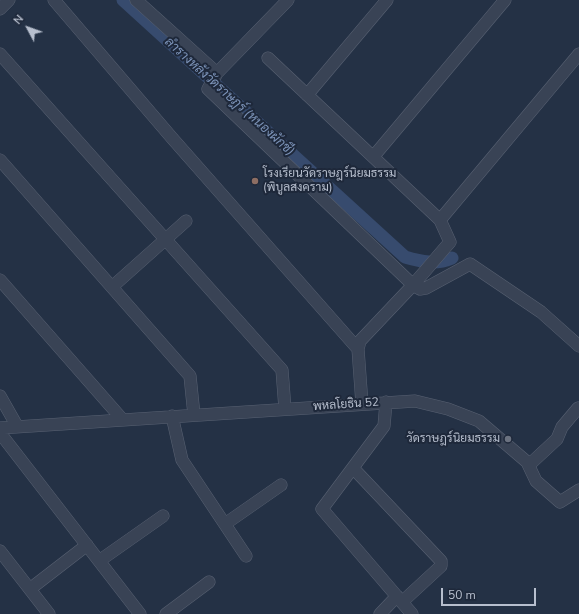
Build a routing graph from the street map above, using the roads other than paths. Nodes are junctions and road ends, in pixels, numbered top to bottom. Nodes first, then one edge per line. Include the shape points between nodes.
1 (9, 0) edge
2 (54, 0) edge
3 (136, 0) edge
4 (288, 0) edge
5 (387, 0) edge
6 (505, 0) edge
7 (0, 9) edge
8 (0, 54) edge
9 (579, 54) edge
10 (268, 58) dead end
11 (215, 75) junction
12 (307, 95) junction
13 (373, 158) junction
14 (0, 160) edge
15 (440, 220) junction
16 (186, 221) dead end
17 (165, 239) junction
18 (0, 280) edge
19 (415, 282) junction
20 (112, 287) junction
21 (579, 346) edge
22 (358, 349) junction
23 (0, 396) edge
24 (386, 402) junction
25 (362, 404) junction
26 (578, 408) dead end
27 (285, 409) junction
28 (194, 415) junction
29 (172, 416) junction
30 (122, 420) junction
31 (17, 426) junction
32 (0, 428) edge
33 (0, 433) edge
34 (529, 465) junction
35 (353, 468) junction
36 (281, 485) dead end
37 (579, 490) edge
38 (163, 516) dead end
39 (224, 524) junction
40 (86, 545) junction
41 (0, 551) edge
42 (246, 556) dead end
43 (99, 561) junction
44 (209, 582) dead end
45 (30, 589) junction
46 (399, 599) junction
47 (49, 614) edge
48 (140, 614) edge
49 (166, 614) edge
50 (380, 614) edge
51 (412, 614) edge

1 - 7 street
2 - 22 street
3 - 11 street
4 - 11 street
5 - 12 street
6 - 13 street
8 - 17 street
9 - 15 street
10 - 12 street
11 - 19 street via 208,89
12 - 13 street
13 - 15 street
14 - 20 street
15 - 19 street via 450,242
16 - 17 street
17 - 20 street
17 - 27 street via 282,370
18 - 30 street
19 - 21 street via 420,289 426,288 470,264 541,312
19 - 22 street via 360,341
20 - 28 street via 190,376
22 - 25 street
23 - 31 street
24 - 25 street, พหลโยธิน 52
24 - 34 street via 415,401 448,409 479,421 522,456
24 - 35 street, พหลโยธิน 52 via 384,426
25 - 27 street, พหลโยธิน 52
26 - 34 street via 562,427 557,439
27 - 28 street, พหลโยธิน 52
28 - 29 street, พหลโยธิน 52
29 - 30 street, พหลโยธิน 52
29 - 39 street via 182,460
30 - 31 street, พหลโยธิน 52
31 - 32 street, พหลโยธิน 52
33 - 40 street
34 - 37 street via 536,481 560,502
35 - 46 street, พหลโยธิน 52 via 322,510
35 - 46 street via 442,563
36 - 39 street
38 - 43 street
39 - 42 street
40 - 43 street
40 - 45 street
41 - 45 street
43 - 48 street
44 - 49 street
45 - 47 street
46 - 50 street
46 - 51 street

